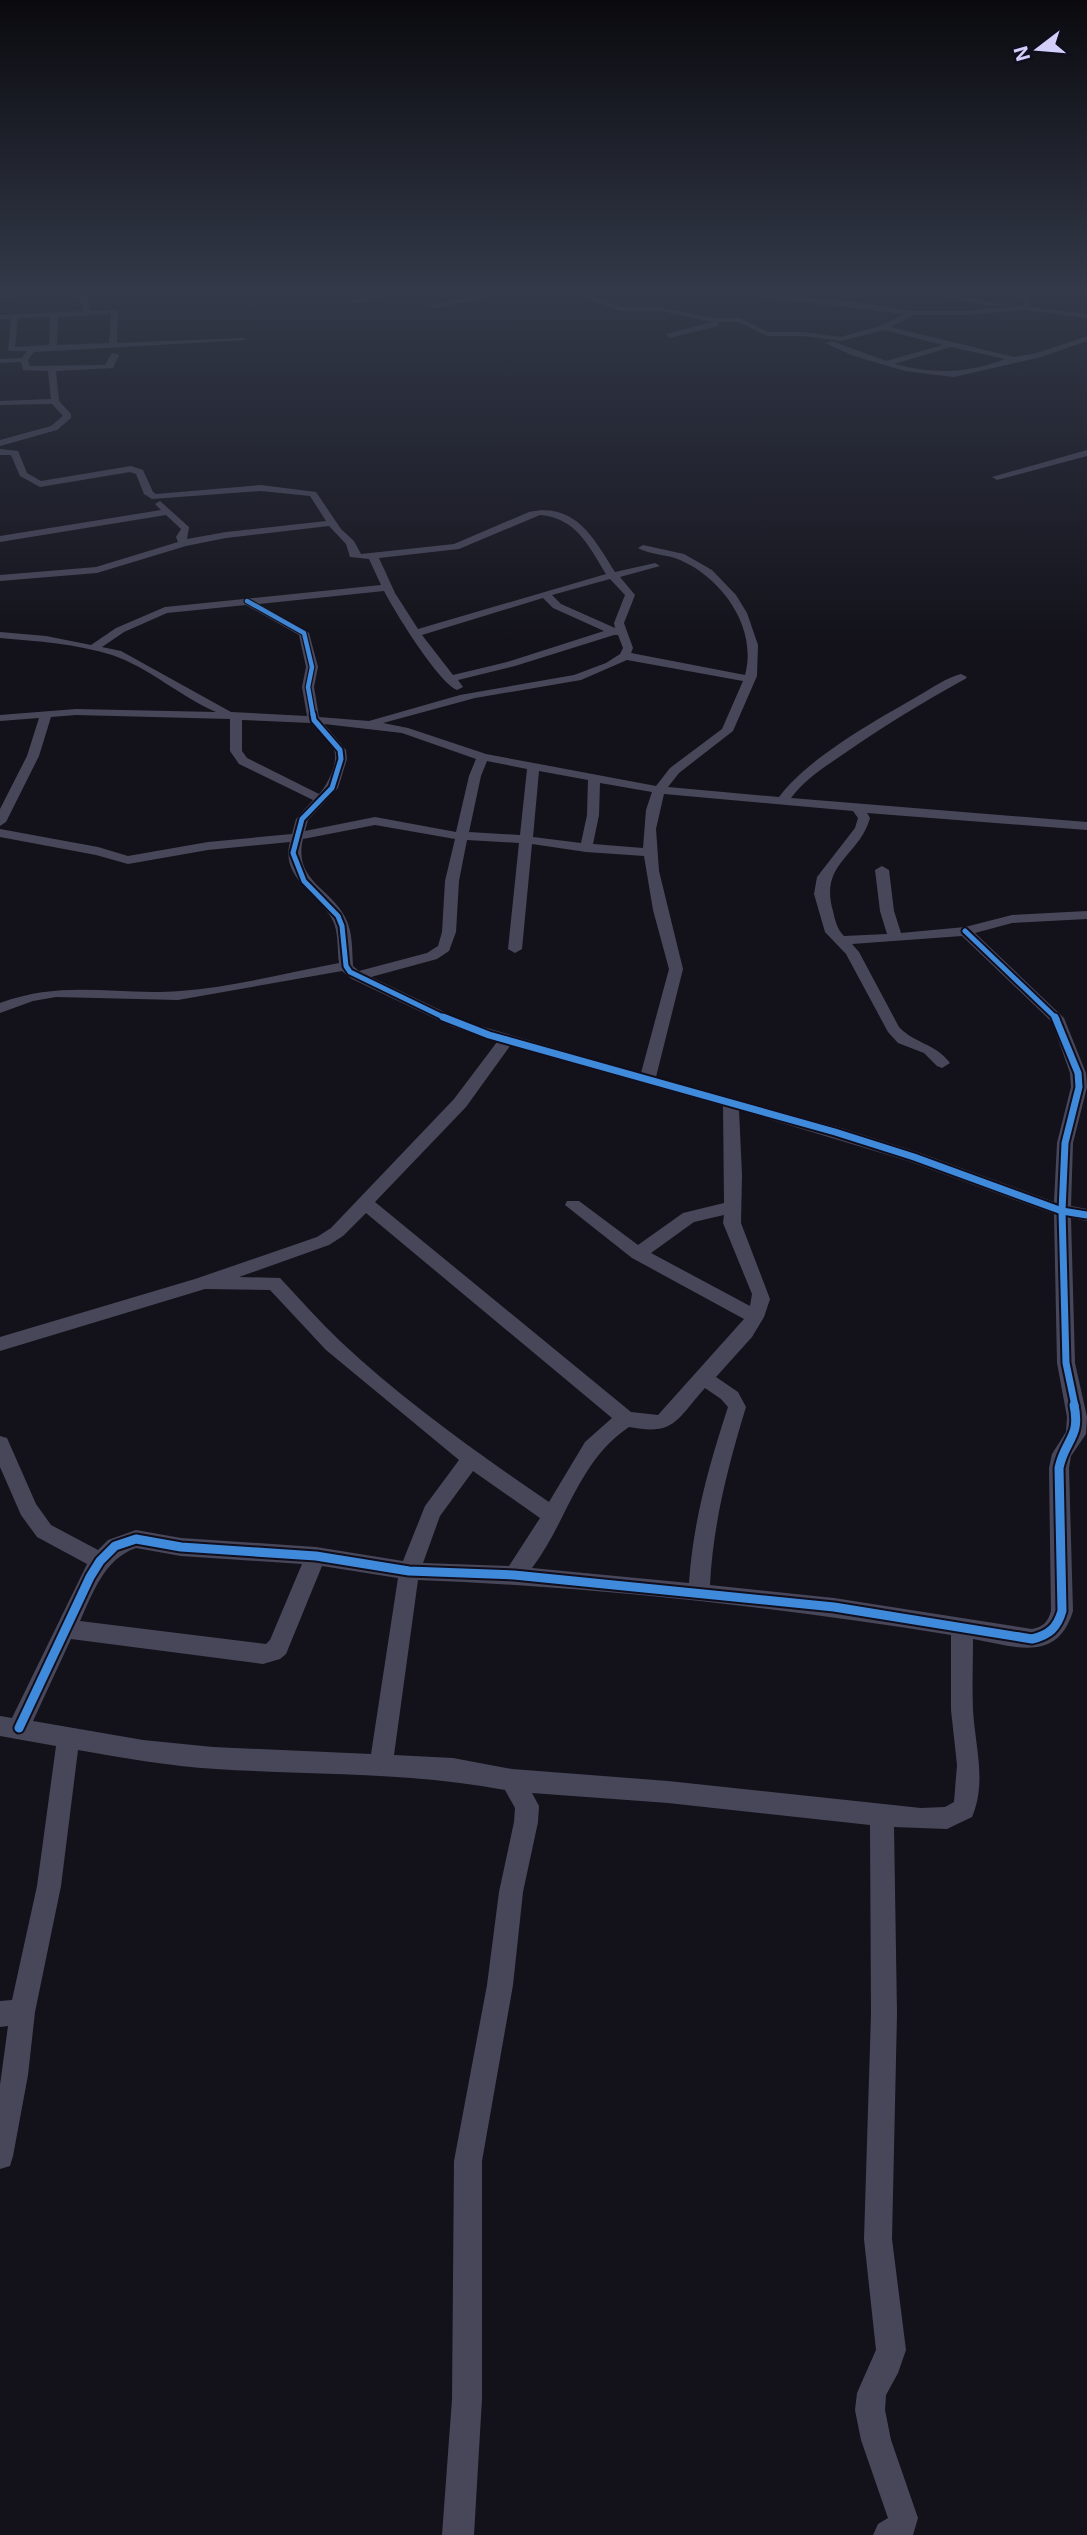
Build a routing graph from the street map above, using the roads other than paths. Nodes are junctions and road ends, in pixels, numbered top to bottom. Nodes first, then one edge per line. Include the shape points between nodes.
1 (63, 410) edge
2 (0, 443) edge
3 (0, 452) edge
4 (1087, 453) edge
5 (996, 477) dead end
6 (153, 497) junction
7 (167, 512) junction
8 (331, 523) junction
9 (0, 540) edge
10 (184, 543) junction
11 (643, 548) dead end
12 (374, 558) junction
13 (655, 566) dead end
14 (611, 575) junction
15 (0, 578) edge
16 (385, 588) junction
17 (546, 594) junction
18 (247, 601) junction
19 (619, 632) junction
20 (414, 634) junction
21 (0, 635) edge
22 (93, 648) junction
23 (625, 656) junction
24 (961, 677) dead end
25 (450, 679) junction
26 (748, 679) junction
27 (466, 698) junction
28 (47, 713) junction
29 (234, 716) junction
30 (0, 718) edge
31 (314, 720) junction
32 (367, 724) junction
33 (483, 757) junction
34 (533, 766) junction
35 (594, 779) junction
36 (659, 790) junction
37 (322, 800) junction
38 (783, 801) junction
39 (857, 807) junction
40 (0, 822) edge
41 (1087, 826) edge
42 (0, 834) edge
43 (463, 836) junction
44 (296, 837) junction
45 (524, 839) junction
46 (65, 846) junction
47 (0, 848) edge
48 (586, 848) junction
49 (649, 852) junction
50 (882, 870) dead end
51 (1087, 915) edge
52 (965, 930) junction
53 (895, 939) junction
54 (841, 940) junction
55 (515, 949) dead end
56 (352, 971) junction
57 (0, 1008) edge
58 (506, 1040) junction
59 (942, 1063) dead end
60 (647, 1080) junction
61 (731, 1102) junction
62 (365, 1203) junction
63 (573, 1205) dead end
64 (733, 1207) junction
65 (1062, 1211) junction
66 (1087, 1215) edge
67 (638, 1254) junction
68 (200, 1284) junction
69 (755, 1317) junction
70 (0, 1344) edge
71 (703, 1378) junction
72 (626, 1419) junction
73 (0, 1444) edge
74 (471, 1459) junction
75 (554, 1516) junction
76 (316, 1556) junction
77 (100, 1561) junction
78 (409, 1571) junction
79 (514, 1575) junction
80 (699, 1593) junction
81 (962, 1628) junction
82 (65, 1629) junction
83 (10, 1727) edge
84 (68, 1738) junction
85 (381, 1766) junction
86 (512, 1780) junction
87 (545, 1782) junction
88 (527, 1805) junction
89 (882, 1814) junction
90 (11, 2013) edge
91 (0, 2156) edge
92 (458, 2535) edge
93 (889, 2535) edge

1 - 2 street via 68,416 58,426
3 - 6 street via 15,453 23,474 40,484 135,469
4 - 5 street
6 - 7 street
6 - 8 street via 261,488 313,494
7 - 9 street
7 - 10 street via 187,529 181,537
8 - 10 street
8 - 12 street via 351,543 355,556
10 - 15 street via 97,570
11 - 26 street via 690,561 730,595 751,631 754,662
12 - 14 street via 456,547 543,512 582,530
12 - 16 street
13 - 14 street
14 - 17 street
14 - 19 street via 630,595
16 - 18 street
16 - 20 street
17 - 19 street via 557,607
17 - 20 street
18 - 22 street via 165,610
18 - 31 street via 304,633 312,667 308,687
19 - 23 street via 628,648
19 - 25 street
20 - 25 street
21 - 22 street
22 - 29 street via 124,656
23 - 26 street
23 - 27 street via 582,677
24 - 38 street via 886,718 815,766 800,777
25 - 27 street
26 - 36 street via 727,731 678,768
27 - 32 street
28 - 29 street
28 - 30 street
28 - 40 street via 33,755
29 - 31 street
29 - 37 street via 236,751 243,761
31 - 32 street
31 - 37 street via 340,750 341,759 332,788
32 - 33 street via 404,730
33 - 34 street
33 - 43 street
34 - 35 street
34 - 45 street
35 - 36 street
35 - 48 street
36 - 38 street
36 - 49 street via 653,801
37 - 44 street via 302,819
38 - 39 street
39 - 41 street
39 - 54 street via 864,818 861,828 820,885 832,932
42 - 46 street
43 - 44 street via 375,821
43 - 45 street
43 - 56 street via 444,948 432,956
44 - 46 street via 128,860
44 - 56 street via 293,853 298,872 338,916
45 - 48 street
45 - 55 street
46 - 47 street
48 - 49 street
49 - 60 street via 677,969
50 - 53 street
51 - 52 street via 1012,919
52 - 53 street
52 - 65 street via 1042,1002 1063,1030 1078,1073 1079,1087 1065,1143
53 - 54 street
54 - 59 street via 893,1029
56 - 57 street via 178,996 56,993
56 - 58 street via 458,1024
58 - 60 street
58 - 62 street via 460,1103
60 - 61 street
61 - 64 street
61 - 65 street via 914,1157
62 - 68 street via 323,1241
62 - 72 street
63 - 67 street
64 - 67 street via 689,1217
64 - 69 street via 734,1230 761,1294
65 - 66 street
65 - 81 street via 1066,1363 1077,1417 1076,1434 1062,1454 1059,1468 1062,1611 1058,1627 1032,1639
67 - 69 street
68 - 70 street
68 - 74 street via 274,1283 332,1345
69 - 71 street
71 - 72 street via 665,1420 654,1424
71 - 80 street via 728,1393 737,1407 702,1542
72 - 75 street via 608,1430 593,1448 567,1486
73 - 77 street via 28,1509 44,1531
74 - 75 street
74 - 78 street via 432,1512
75 - 79 street
76 - 77 street via 181,1547 136,1539 115,1546
76 - 78 street
76 - 82 street via 272,1652
77 - 82 street
78 - 79 street
78 - 85 street
79 - 80 street
80 - 81 street via 834,1607
81 - 89 street via 962,1710 968,1765 964,1809 947,1818
82 - 83 street
83 - 84 street
84 - 85 street via 214,1758
84 - 90 street via 49,1886
85 - 86 street via 453,1769
86 - 87 street
86 - 88 street
87 - 88 street
87 - 89 street
88 - 92 street via 468,2161 467,2399
89 - 93 street via 884,2014 878,2239 891,2350 870,2398 872,2422 903,2518 901,2527
90 - 91 street via 15,2076

